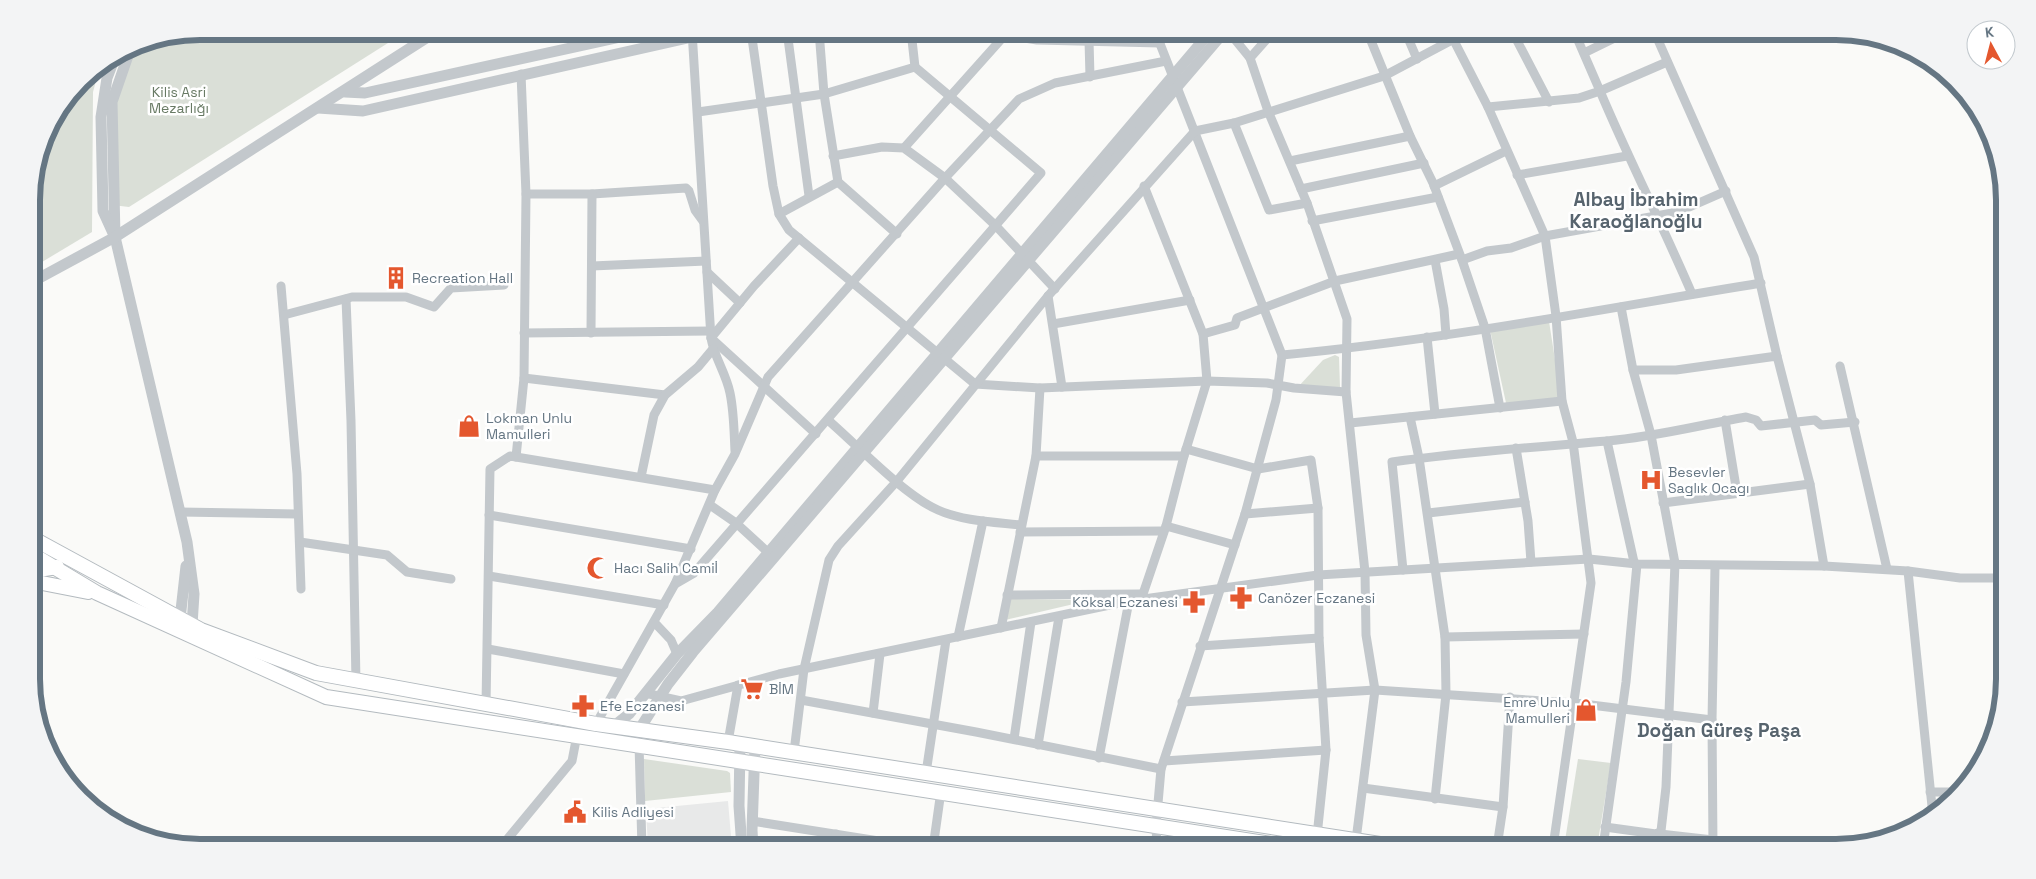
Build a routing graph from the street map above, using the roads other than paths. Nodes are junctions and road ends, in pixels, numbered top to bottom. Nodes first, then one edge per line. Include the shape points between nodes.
1 (423, 40) edge
2 (607, 40) edge
3 (667, 40) edge
4 (693, 40) edge
5 (752, 40) edge
6 (788, 40) edge
7 (820, 40) edge
8 (912, 40) edge
9 (998, 40) edge
10 (1090, 40) joint
11 (1159, 40) edge
12 (1203, 40) edge
13 (1218, 40) edge
14 (1234, 40) edge
15 (1266, 40) edge
16 (1370, 40) edge
17 (1409, 40) edge
18 (1444, 40) edge
19 (1454, 40) edge
20 (1517, 40) edge
21 (1578, 40) edge
22 (1611, 40) edge
23 (1658, 40) edge
24 (1160, 43) junction
25 (1584, 53) junction
26 (127, 58) edge
27 (1250, 58) junction
28 (1417, 59) junction
29 (1166, 61) junction
30 (1667, 62) junction
31 (111, 67) edge
32 (915, 67) junction
33 (520, 74) junction
34 (1173, 75) junction
35 (1384, 76) junction
36 (1090, 77) junction
37 (1177, 88) junction
38 (1600, 91) junction
39 (345, 92) junction
40 (824, 94) junction
41 (951, 96) junction
42 (795, 98) junction
43 (762, 102) junction
44 (1549, 102) junction
45 (1488, 107) junction
46 (318, 108) junction
47 (1268, 111) junction
48 (698, 112) junction
49 (1234, 123) junction
50 (991, 130) junction
51 (1195, 132) junction
52 (1410, 136) junction
53 (904, 148) junction
54 (1506, 151) junction
55 (833, 156) junction
56 (1627, 156) junction
57 (1290, 161) junction
58 (1424, 163) junction
59 (1517, 175) junction
60 (945, 178) junction
61 (838, 182) junction
62 (1144, 186) junction
63 (1434, 186) junction
64 (1301, 189) junction
65 (1726, 191) junction
66 (526, 194) junction
67 (592, 194) junction
68 (809, 196) junction
69 (1438, 197) junction
70 (1307, 203) junction
71 (779, 214) junction
72 (1658, 216) junction
73 (703, 221) junction
74 (1312, 221) junction
75 (996, 226) junction
76 (896, 234) junction
77 (1545, 236) junction
78 (115, 237) junction
79 (799, 238) junction
80 (1461, 257) junction
81 (1026, 258) junction
82 (1435, 260) junction
83 (706, 261) junction
84 (592, 266) junction
85 (706, 272) junction
86 (40, 278) edge
87 (1335, 281) junction
88 (852, 282) junction
89 (1761, 283) junction
90 (504, 285) dead end
91 (281, 286) dead end
92 (1055, 289) junction
93 (1692, 294) junction
94 (1048, 296) junction
95 (346, 299) junction
96 (1190, 300) junction
97 (740, 303) junction
98 (1621, 307) junction
99 (1264, 309) junction
100 (284, 315) junction
101 (1556, 316) junction
102 (1053, 324) junction
103 (906, 328) junction
104 (1485, 328) junction
105 (524, 332) junction
106 (591, 333) junction
107 (711, 334) junction
108 (1203, 334) junction
109 (1446, 335) junction
110 (1426, 337) junction
111 (713, 349) junction
112 (1348, 349) junction
113 (1282, 355) junction
114 (941, 356) junction
115 (1777, 356) junction
116 (1840, 366) dead end
117 (1633, 370) junction
118 (524, 378) junction
119 (1207, 381) junction
120 (764, 384) junction
121 (976, 384) junction
122 (1279, 386) junction
123 (1062, 387) junction
124 (1040, 388) junction
125 (1346, 392) junction
126 (665, 394) junction
127 (1562, 401) junction
128 (1500, 408) junction
129 (1435, 414) junction
130 (1410, 417) junction
131 (1725, 420) junction
132 (828, 421) junction
133 (1795, 421) junction
134 (1855, 422) junction
135 (1350, 423) junction
136 (816, 434) junction
137 (1651, 435) junction
138 (1607, 441) junction
139 (1573, 442) junction
140 (1516, 448) junction
141 (862, 449) junction
142 (1185, 453) junction
143 (735, 454) junction
144 (1036, 456) junction
145 (516, 457) junction
146 (1419, 458) junction
147 (1258, 469) junction
148 (641, 477) junction
149 (897, 481) junction
150 (1810, 484) junction
151 (715, 490) junction
152 (1737, 493) junction
153 (1525, 502) junction
154 (1663, 503) junction
155 (710, 506) junction
156 (1318, 508) junction
157 (180, 512) junction
158 (297, 514) junction
159 (1245, 514) junction
160 (1428, 514) junction
161 (489, 515) junction
162 (983, 521) junction
163 (736, 523) junction
164 (1020, 529) junction
165 (1165, 529) junction
166 (300, 542) junction
167 (40, 544) edge
168 (1235, 545) junction
169 (691, 549) junction
170 (354, 552) junction
171 (771, 555) junction
172 (40, 559) edge
173 (1589, 559) junction
174 (75, 562) junction
175 (1532, 562) junction
176 (1636, 563) junction
177 (1675, 563) junction
178 (1715, 566) junction
179 (1824, 566) junction
180 (55, 568) junction
181 (1433, 568) junction
182 (1887, 569) junction
183 (1403, 570) junction
184 (1908, 571) junction
185 (1365, 572) junction
186 (1318, 575) junction
187 (40, 576) edge
188 (489, 576) junction
189 (451, 578) dead end
190 (1996, 578) edge
191 (40, 582) edge
192 (675, 584) junction
193 (1221, 588) junction
194 (300, 589) dead end
195 (97, 593) junction
196 (1143, 594) junction
197 (1007, 595) junction
198 (1129, 601) junction
199 (664, 605) junction
200 (1059, 617) junction
201 (654, 622) junction
202 (1031, 622) junction
203 (186, 626) junction
204 (1001, 628) junction
205 (1584, 634) junction
206 (1445, 636) junction
207 (958, 637) junction
208 (1319, 638) junction
209 (946, 640) junction
210 (1200, 646) junction
211 (488, 650) junction
212 (678, 654) junction
213 (880, 654) junction
214 (804, 669) junction
215 (624, 674) junction
216 (356, 682) junction
217 (738, 686) junction
218 (1375, 690) junction
219 (645, 694) junction
220 (1321, 694) junction
221 (1446, 694) junction
222 (660, 697) junction
223 (1510, 697) junction
224 (801, 700) junction
225 (1182, 702) junction
226 (1575, 703) junction
227 (486, 704) junction
228 (1623, 708) junction
229 (873, 713) junction
230 (1670, 714) junction
231 (1712, 720) junction
232 (596, 724) junction
233 (935, 725) junction
234 (614, 726) junction
235 (639, 730) junction
236 (577, 735) junction
237 (1014, 739) junction
238 (734, 742) junction
239 (638, 744) junction
240 (1038, 745) junction
241 (755, 746) junction
242 (1326, 750) junction
243 (794, 752) junction
244 (1099, 758) junction
245 (739, 760) junction
246 (754, 763) junction
247 (1163, 765) junction
248 (926, 773) junction
249 (1362, 788) junction
250 (941, 791) junction
251 (1930, 792) junction
252 (1949, 792) edge
253 (1436, 799) junction
254 (1503, 807) junction
255 (1932, 807) edge
256 (1158, 810) junction
257 (752, 821) junction
258 (1156, 826) junction
259 (1605, 827) junction
260 (836, 834) junction
261 (1660, 834) junction
262 (1317, 836) junction
263 (507, 839) edge
264 (642, 839) edge
265 (742, 839) edge
266 (753, 839) edge
267 (838, 839) edge
268 (867, 839) edge
269 (933, 839) edge
270 (1157, 839) edge
271 (1239, 839) edge
272 (1346, 839) edge
273 (1356, 839) edge
274 (1498, 839) edge
275 (1554, 839) edge
276 (1603, 839) edge
277 (1686, 839) edge
278 (1713, 839) edge

1 - 39 street
2 - 39 street via 365,93
3 - 33 street
4 - 48 street
5 - 43 street
6 - 42 street
7 - 40 street
8 - 32 street
9 - 41 street
10 - 24 street
10 - 36 street
11 - 24 street
12 - 34 street
13 - 37 street
14 - 27 street
15 - 27 street
16 - 35 street
17 - 28 street
18 - 28 street
19 - 45 street
20 - 44 street
21 - 25 street
22 - 25 street
23 - 30 street
24 - 29 street
25 - 38 street
26 - 78 street via 112,102
27 - 47 street
28 - 35 street
29 - 34 street
29 - 36 street
30 - 38 street
30 - 65 street
31 - 78 street via 101,117 102,211
32 - 40 street
32 - 41 street
33 - 46 street via 363,111
33 - 66 street
34 - 37 street
34 - 81 street
35 - 47 street
35 - 52 street
36 - 50 street via 1055,83 1019,99
37 - 51 street
37 - 81 street
38 - 44 street
38 - 56 street
39 - 46 street
40 - 42 street
40 - 55 street
41 - 50 street
41 - 53 street
42 - 43 street
42 - 68 street
43 - 48 street
43 - 71 street
44 - 45 street
45 - 54 street
46 - 78 street
47 - 49 street
47 - 57 street
48 - 73 street
49 - 51 street
49 - 70 street via 1269,210
50 - 60 street
50 - 75 street via 1041,173
51 - 62 street
51 - 99 street
52 - 57 street
52 - 58 street
53 - 55 street via 882,146
53 - 60 street
54 - 59 street
54 - 63 street
55 - 61 street
56 - 59 street
56 - 72 street
57 - 64 street
58 - 63 street
58 - 64 street
59 - 77 street
60 - 75 street
60 - 76 street
61 - 68 street
61 - 76 street
62 - 92 street
62 - 96 street
63 - 69 street
64 - 70 street
65 - 72 street via 1678,212
65 - 89 street via 1754,257
66 - 67 street
66 - 105 street
67 - 73 street via 686,188
67 - 84 street
68 - 71 street
69 - 74 street
69 - 80 street
70 - 74 street
71 - 79 street via 789,230
72 - 77 street
72 - 93 street
73 - 83 street
74 - 87 street
75 - 81 street
75 - 103 street
76 - 88 street
77 - 80 street via 1511,248
77 - 101 street
78 - 86 street
78 - 157 street
79 - 88 street
79 - 97 street
80 - 82 street
80 - 104 street
81 - 92 street
81 - 114 street
82 - 87 street
82 - 109 street
83 - 84 street
83 - 85 street
84 - 106 street
85 - 97 street
85 - 107 street
87 - 99 street
87 - 112 street via 1347,319
88 - 103 street
88 - 120 street
89 - 93 street
89 - 115 street
90 - 95 street via 451,288 434,307 406,297
91 - 100 street
92 - 94 street
93 - 98 street
94 - 102 street
94 - 121 street
95 - 100 street
95 - 170 street
96 - 102 street
96 - 108 street
97 - 107 street
98 - 101 street
98 - 117 street
99 - 108 street via 1237,318 1235,324
99 - 113 street
100 - 158 street via 297,474
101 - 104 street
101 - 127 street
102 - 123 street
103 - 114 street
103 - 132 street
104 - 109 street
104 - 128 street
105 - 106 street
105 - 118 street
106 - 107 street
107 - 111 street
107 - 120 street
108 - 119 street
109 - 110 street
110 - 112 street
110 - 129 street
111 - 126 street
111 - 143 street via 731,394
112 - 113 street
112 - 125 street
113 - 122 street
114 - 121 street
114 - 141 street
115 - 117 street via 1676,370
115 - 133 street
116 - 134 street
117 - 137 street
118 - 126 street
118 - 145 street
119 - 122 street
119 - 123 street
119 - 142 street
120 - 136 street
120 - 143 street
121 - 124 street
121 - 149 street
122 - 125 street
122 - 147 street
123 - 124 street
124 - 144 street
125 - 135 street
126 - 148 street via 654,415
127 - 128 street
127 - 139 street
128 - 129 street
129 - 130 street
130 - 135 street
130 - 146 street
131 - 133 street via 1746,417 1756,420 1761,426
131 - 137 street
131 - 152 street
132 - 136 street
132 - 141 street
133 - 134 street via 1815,420 1821,425
133 - 150 street
134 - 182 street
135 - 185 street
136 - 163 street
137 - 138 street
137 - 154 street
138 - 139 street
138 - 176 street
139 - 140 street
139 - 173 street
140 - 146 street
140 - 153 street
141 - 149 street
141 - 171 street
142 - 144 street
142 - 147 street
142 - 165 street
143 - 151 street
144 - 164 street
145 - 148 street
145 - 161 street via 510,456 490,469
146 - 160 street
146 - 183 street via 1392,462
147 - 156 street via 1311,460
147 - 159 street
148 - 151 street
149 - 162 street via 940,511
149 - 214 street via 829,560
150 - 152 street
150 - 179 street
151 - 155 street
152 - 154 street
153 - 160 street
153 - 175 street
154 - 177 street
155 - 163 street
155 - 169 street
156 - 159 street
156 - 186 street
157 - 158 street
157 - 203 street via 194,594
158 - 166 street
159 - 168 street
160 - 181 street
161 - 169 street
161 - 188 street
162 - 164 street
162 - 207 street
163 - 171 street
163 - 192 street via 694,573
164 - 165 street
164 - 197 street
165 - 168 street
165 - 196 street
166 - 170 street
166 - 194 street
167 - 174 main road
168 - 193 street
169 - 192 street
170 - 189 street via 390,557 411,573
170 - 216 street
171 - 212 street
171 - 222 street
172 - 180 main road
173 - 175 street
173 - 176 street
173 - 205 street via 1591,583
174 - 180 main road
174 - 203 main road
175 - 181 street
176 - 177 street
176 - 228 street
177 - 178 street
177 - 230 street
178 - 179 street
178 - 231 street
179 - 182 street
180 - 187 main road
180 - 195 main road
181 - 183 street
181 - 206 street
182 - 184 street
183 - 185 street
184 - 190 street via 1960,578
184 - 251 street
185 - 186 street
185 - 218 street via 1366,636
186 - 193 street
186 - 208 street
188 - 199 street
188 - 211 street
191 - 195 main road
192 - 199 street
193 - 198 street
193 - 210 street
195 - 203 main road
196 - 197 street
196 - 198 street
197 - 204 street
198 - 200 street
198 - 244 street
199 - 201 street
200 - 202 street
200 - 240 street
201 - 212 street
201 - 215 street
202 - 204 street
202 - 237 street
203 - 216 main road via 316,674
203 - 236 main road via 326,697
204 - 207 street
205 - 206 street
205 - 226 street
206 - 221 street
207 - 209 street
208 - 210 street
208 - 220 street
209 - 213 street
209 - 233 street
210 - 225 street
211 - 215 street
211 - 227 street
212 - 219 street
213 - 214 street
213 - 229 street
214 - 217 street
214 - 224 street
215 - 232 street
216 - 227 main road
217 - 222 street via 681,701
217 - 238 street
218 - 220 street
218 - 221 street
218 - 249 street
219 - 222 street
219 - 234 street
220 - 225 street
220 - 242 street
221 - 223 street
221 - 253 street
222 - 235 street
223 - 226 street
223 - 254 street
224 - 229 street
224 - 243 street
225 - 247 street
226 - 228 street
226 - 275 street
227 - 232 main road
228 - 230 street
228 - 259 street
229 - 233 street
230 - 231 street
230 - 261 street
231 - 278 street
232 - 234 main road
233 - 237 street
233 - 248 street
234 - 235 main road
235 - 238 main road
236 - 239 main road
236 - 263 street via 572,761
237 - 240 street
238 - 241 main road
238 - 245 street
239 - 245 main road
239 - 264 street
240 - 244 street
241 - 243 main road
241 - 246 street
242 - 247 street
242 - 262 street
243 - 248 main road
244 - 247 street
245 - 246 main road
245 - 265 street
246 - 250 main road
246 - 257 street
247 - 256 street
248 - 256 main road
249 - 253 street
249 - 273 street
250 - 258 main road
250 - 269 street
251 - 252 street
251 - 255 street
253 - 254 street
254 - 274 street
256 - 258 street
256 - 262 main road
257 - 260 street
257 - 266 street
258 - 270 street
258 - 271 main road
259 - 261 street
259 - 276 street
260 - 267 street
260 - 268 street
261 - 277 street
262 - 272 main road

